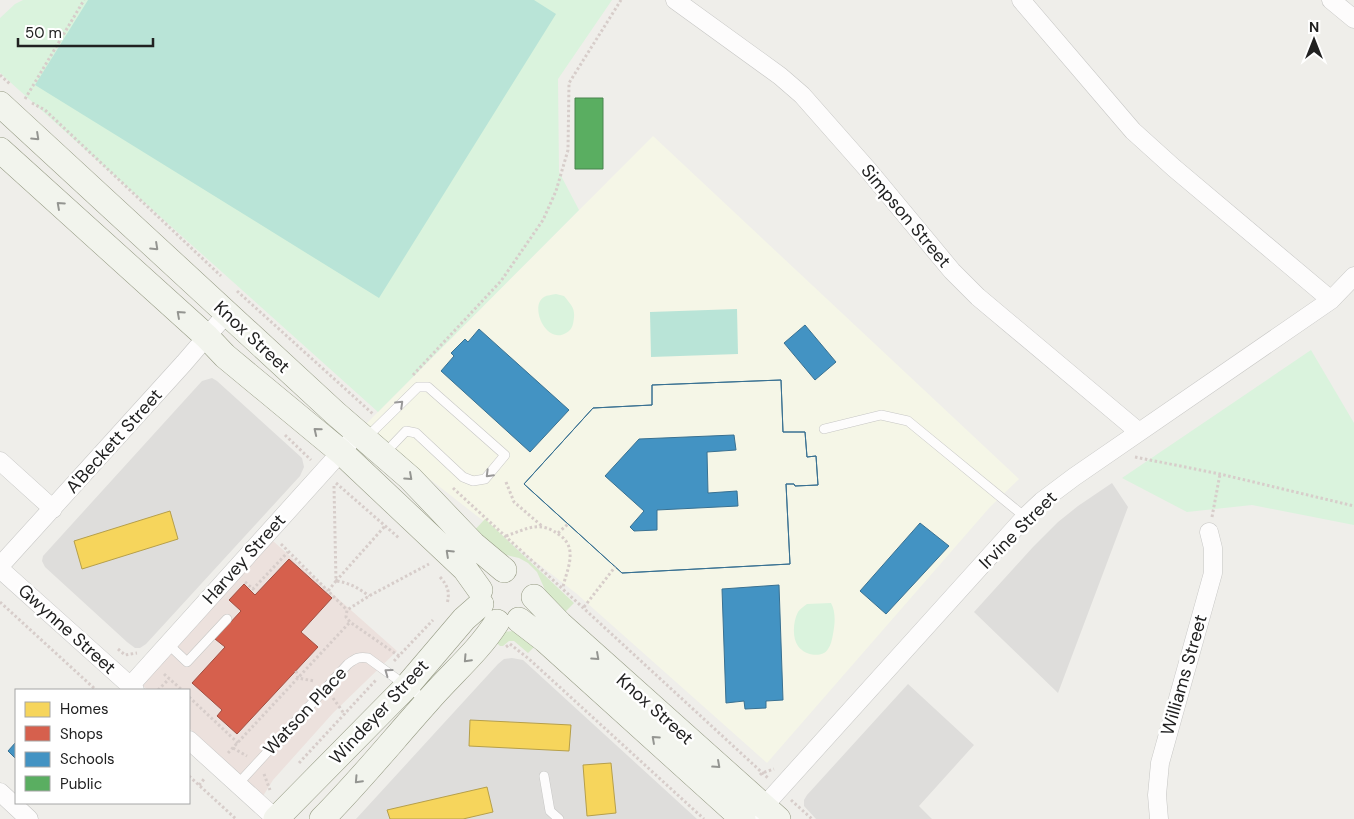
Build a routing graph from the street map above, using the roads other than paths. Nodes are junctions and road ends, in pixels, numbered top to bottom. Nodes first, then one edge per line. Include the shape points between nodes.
1 (675, 0) edge
2 (1021, 0) edge
3 (1331, 0) edge
4 (1354, 19) edge
5 (12, 104) edge
6 (0, 150) edge
7 (1354, 276) edge
8 (1331, 300) junction
9 (226, 313) junction
10 (207, 337) junction
11 (824, 429) dead end
12 (1140, 432) junction
13 (372, 437) junction
14 (341, 452) junction
15 (0, 461) edge
16 (53, 509) junction
17 (1025, 517) junction
18 (1209, 532) road end
19 (0, 567) edge
20 (504, 570) junction
21 (534, 597) junction
22 (494, 609) junction
23 (227, 619) dead end
24 (168, 644) junction
25 (407, 686) junction
26 (132, 688) edge
27 (428, 701) junction
28 (190, 741) edge
29 (544, 776) dead end
30 (238, 784) junction
31 (0, 792) edge
32 (271, 814) edge
33 (759, 816) edge
34 (30, 819) edge
35 (322, 819) edge
36 (559, 819) edge
37 (1159, 819) edge

1 - 12 street, Simpson Street via 802,95 952,271 978,297
2 - 8 street via 1133,131
3 - 4 street
5 -> 9 street, Knox Street
10 -> 6 street, Knox Street
7 - 8 street, Irvine Street
8 - 12 street, Irvine Street
9 - 10 street, A'Beckett Street
9 - 13 street, Knox Street
14 -> 10 street, Knox Street via 225,356
10 - 16 street, A'Beckett Street
11 - 17 lane via 881,416 908,421
12 - 17 street, Irvine Street via 1063,485
13 -> 13 lane via 418,387 428,387 505,456 485,479 474,482 463,477 416,432
13 - 14 street, Harvey Street
13 -> 20 street, Knox Street via 473,544
22 -> 14 street, Knox Street via 465,569
14 - 24 street, Harvey Street
15 - 16 street
16 - 19 street, A'Beckett Street
17 - 33 street, Irvine Street
18 - 37 street, Williams Street via 1213,572 1160,763
19 - 26 street, Gwynne Street
20 - 21 street via 516,571 526,577
20 - 22 street via 488,577
21 - 22 street via 529,612
21 -> 33 street, Knox Street
22 - 25 street, Windeyer Street via 464,618
22 -> 27 street, Windeyer Street via 487,638
33 -> 22 street, Knox Street via 545,640
23 - 24 lane via 187,662
24 - 26 street, Harvey Street
25 - 27 lane, Watson Place
25 -> 30 lane, Watson Place via 368,658 362,656 348,664
25 - 32 street, Windeyer Street
27 -> 35 street, Windeyer Street
28 - 30 street
29 - 36 lane via 550,811
30 - 32 street
31 - 34 street

